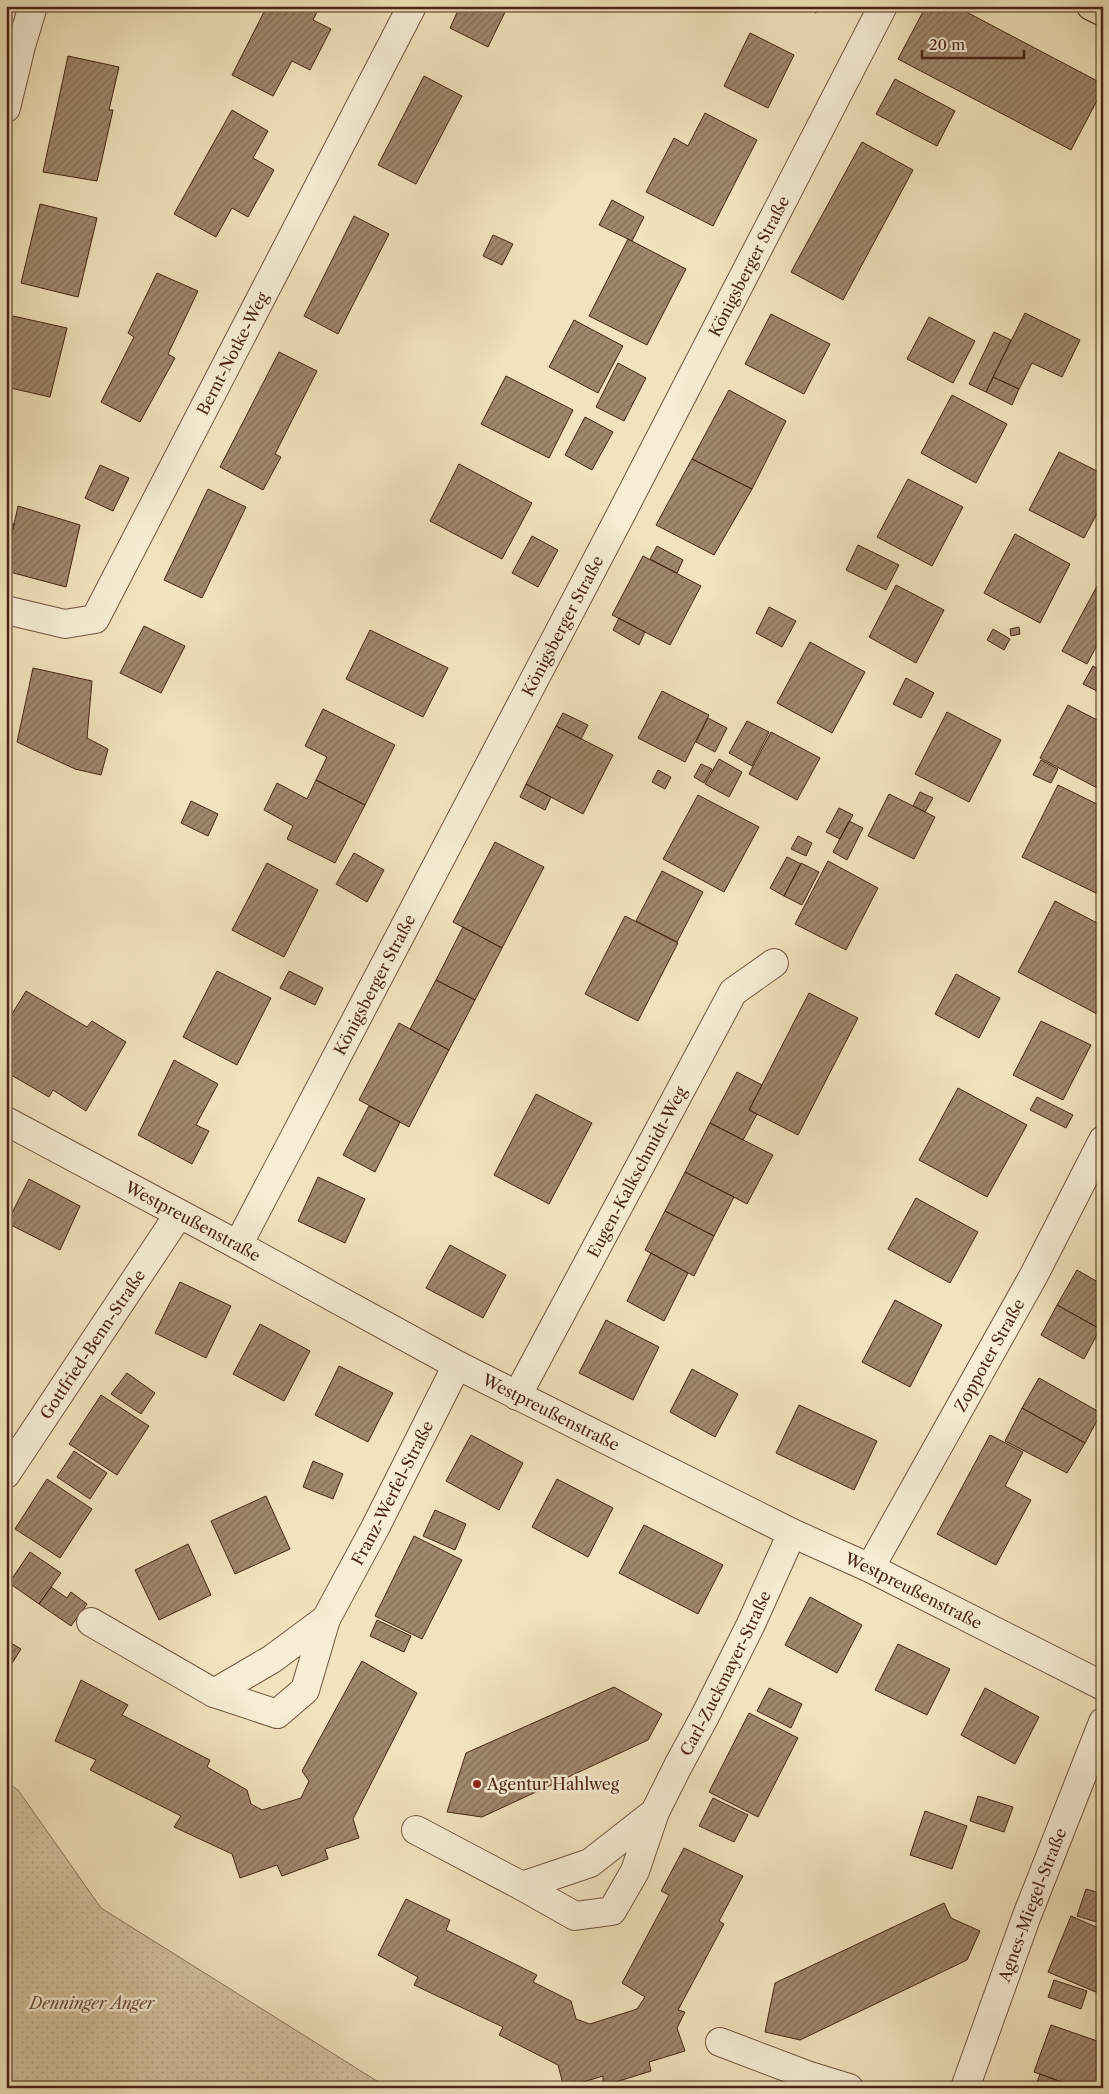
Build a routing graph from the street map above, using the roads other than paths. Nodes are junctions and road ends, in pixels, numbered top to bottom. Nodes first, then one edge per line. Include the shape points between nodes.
1 (33, 6) edge
2 (412, 6) edge
3 (883, 6) edge
4 (1091, 6) edge
5 (1103, 12) edge
6 (6, 108) edge
7 (6, 610) edge
8 (774, 963) dead end
9 (6, 1121) edge
10 (1103, 1140) edge
11 (179, 1214) junction
12 (238, 1245) junction
13 (456, 1365) junction
14 (517, 1396) junction
15 (6, 1474) edge
16 (792, 1533) junction
17 (870, 1568) junction
18 (326, 1620) junction
19 (91, 1622) dead end
20 (1103, 1686) edge
21 (214, 1693) junction
22 (1103, 1722) edge
23 (655, 1812) junction
24 (416, 1830) dead end
25 (522, 1886) junction
26 (720, 2042) dead end
27 (849, 2088) edge
28 (964, 2088) edge

1 - 6 street
2 - 7 street, Bernt-Notke-Weg via 95,619 65,624
3 - 12 street, Königsberger Straße
4 - 5 main road
8 - 14 street, Eugen-Kalkschmidt-Weg via 733,992
9 - 11 street, Westpreußenstraße
10 - 17 street, Zoppoter Straße via 1034,1275
11 - 12 street, Westpreußenstraße
11 - 15 street, Gottfried-Benn-Straße
12 - 13 street, Westpreußenstraße
13 - 14 street, Westpreußenstraße
13 - 18 street, Franz-Werfel-Straße
14 - 16 street, Westpreußenstraße
16 - 17 street, Westpreußenstraße
16 - 23 street, Carl-Zuckmayer-Straße via 714,1700
17 - 20 street, Westpreußenstraße
18 - 21 street, Franz-Werfel-Straße via 272,1659
18 - 21 street, Franz-Werfel-Straße via 305,1690 277,1714
19 - 21 street, Franz-Werfel-Straße
22 - 28 street, Agnes-Miegel-Straße
23 - 25 street, Carl-Zuckmayer-Straße via 590,1863
23 - 25 street, Carl-Zuckmayer-Straße via 635,1871 612,1911 576,1916
24 - 25 street, Carl-Zuckmayer-Straße
26 - 27 street

